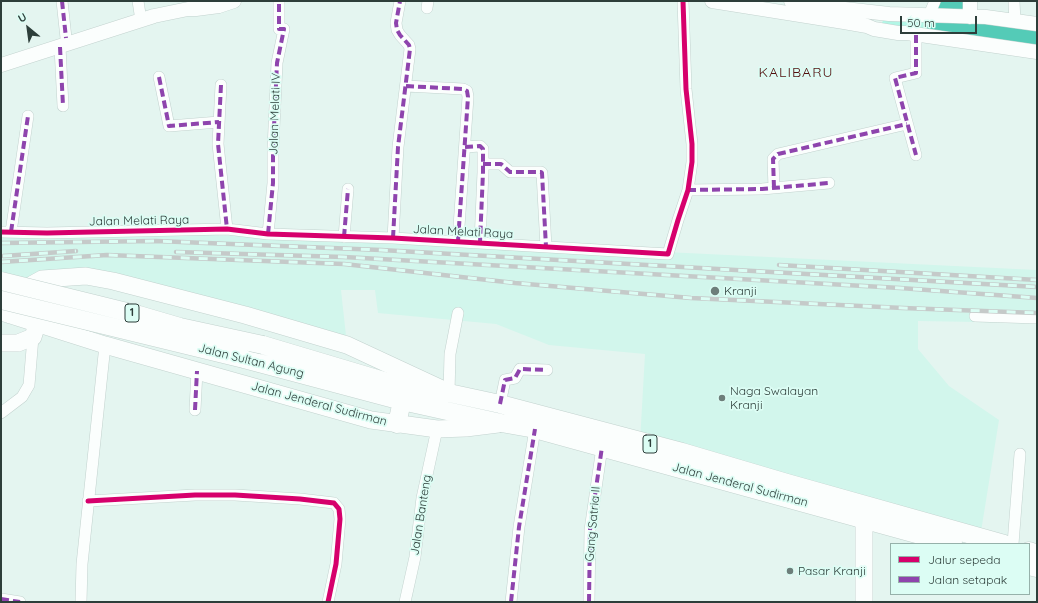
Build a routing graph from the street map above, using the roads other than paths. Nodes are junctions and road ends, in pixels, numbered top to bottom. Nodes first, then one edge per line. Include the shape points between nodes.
1 (62, 1) edge
2 (234, 1) edge
3 (279, 1) edge
4 (400, 1) edge
5 (683, 1) edge
6 (712, 1) edge
7 (791, 1) edge
8 (935, 1) edge
9 (970, 1) edge
10 (1014, 1) edge
11 (185, 4) edge
12 (139, 8) edge
13 (889, 14) junction
14 (929, 15) junction
15 (847, 16) junction
16 (970, 17) junction
17 (1015, 22) junction
18 (1037, 24) edge
19 (883, 30) junction
20 (916, 35) junction
21 (63, 42) junction
22 (1037, 52) edge
23 (1, 58) edge
24 (1, 65) edge
25 (159, 77) dead end
26 (221, 85) dead end
27 (406, 86) junction
28 (63, 106) dead end
29 (28, 116) dead end
30 (219, 122) junction
31 (907, 124) junction
32 (465, 147) junction
33 (916, 155) dead end
34 (483, 164) junction
35 (828, 184) dead end
36 (774, 188) junction
37 (348, 189) dead end
38 (688, 190) junction
39 (227, 229) junction
40 (6, 232) edge
41 (268, 234) junction
42 (344, 236) junction
43 (393, 238) junction
44 (458, 241) junction
45 (480, 242) junction
46 (546, 246) junction
47 (57, 277) junction
48 (1, 281) edge
49 (1, 300) edge
50 (458, 313) dead end
51 (975, 316) dead end
52 (4, 317) edge
53 (1037, 318) edge
54 (35, 331) junction
55 (1, 343) edge
56 (105, 345) junction
57 (547, 370) dead end
58 (197, 371) junction
59 (449, 393) junction
60 (408, 396) junction
61 (500, 404) junction
62 (195, 410) dead end
63 (1, 413) edge
64 (500, 423) junction
65 (397, 424) junction
66 (437, 429) junction
67 (534, 429) junction
68 (602, 447) junction
69 (1020, 454) dead end
70 (88, 501) junction
71 (866, 512) junction
72 (950, 543) edge
73 (1000, 543) edge
74 (1013, 543) edge
75 (1, 599) edge
76 (20, 602) edge
77 (81, 602) edge
78 (328, 602) edge
79 (405, 602) edge
80 (511, 602) edge
81 (589, 602) edge
82 (864, 602) edge

1 - 21 street
2 - 11 street via 196,9
3 - 41 street, Jalan Melati IV via 279,29 284,29 277,64
4 - 27 street via 397,30 410,49
5 - 38 street, Jalan Melati Raya via 686,89 692,144
6 - 15 street
7 - 15 street
8 - 14 street
9 - 16 street
10 - 17 street
11 - 12 street
11 - 21 street via 154,16
12 - 21 street
13 - 14 street
13 - 15 street
13 - 19 street via 882,23
14 - 16 street
15 - 19 street via 874,29
16 - 17 street
17 - 18 street
19 - 20 street
20 - 22 street
20 - 31 street via 916,73 895,78
21 - 23 street
21 - 24 street
21 - 28 street
25 - 30 street via 169,126
26 - 30 street
27 - 32 street via 466,90 468,97
27 - 43 street via 398,147
29 - 40 street
30 - 39 street via 218,144
31 - 33 street
31 - 36 street via 778,154 773,159
32 - 34 street via 482,147
32 - 44 street
34 - 45 street
34 - 46 street via 501,164 510,172 542,173
35 - 36 street
36 - 38 street
37 - 42 street
38 - 46 street, Jalan Melati Raya via 668,254
39 - 40 street, Jalan Melati Raya
39 - 41 street, Jalan Melati Raya
41 - 42 street, Jalan Melati Raya
42 - 43 street, Jalan Melati Raya
43 - 44 street, Jalan Melati Raya
44 - 45 street, Jalan Melati Raya
45 - 46 street, Jalan Melati Raya
47 - 52 main road, Jalan Jenderal Sudirman via 42,279 33,284
47 - 54 main road via 44,287 40,294 36,307
47 - 59 main road, Jalan Jenderal Sudirman via 86,276 113,281 292,328 347,345
48 - 60 highway, Jalan Sultan Agung / 1, bridge via 180,327 263,345
49 - 60 highway, Jalan Sultan Agung / 1, bridge
50 - 59 street via 450,354
51 - 53 street
52 - 54 main road, Jalan Jenderal Sudirman
54 - 55 main road via 18,343
54 - 56 main road, Jalan Jenderal Sudirman via 57,330
54 - 63 street via 29,385 22,397
56 - 58 main road, Jalan Jenderal Sudirman
56 - 70 street
57 - 61 street via 520,369 515,378 505,380
58 - 62 street
58 - 65 main road, Jalan Jenderal Sudirman via 371,420
59 - 60 highway, Jalan Jenderal Sudirman / 1
59 - 61 highway, Jalan Jenderal Sudirman / 1
60 - 64 highway, Jalan Sultan Agung / 1
60 - 65 highway
61 - 71 highway, Jalan Jenderal Sudirman / 1 via 682,452
64 - 66 main road, Jalan Jenderal Sudirman
64 - 67 highway, Jalan Jenderal Sudirman / 1
65 - 66 main road, Jalan Jenderal Sudirman
66 - 79 street, Jalan Banteng via 422,498 415,557
67 - 68 highway, Jalan Jenderal Sudirman / 1
67 - 80 street
68 - 71 highway, Jalan Jenderal Sudirman / 1
68 - 81 street, Gang Satria II via 590,530
69 - 74 street
70 - 77 street
70 - 78 street via 234,495 334,503 339,509 340,519 336,564
71 - 72 highway, Jalan Jenderal Sudirman / 1
71 - 73 highway, Jalan Jenderal Sudirman / 1
71 - 82 main road
75 - 76 street

